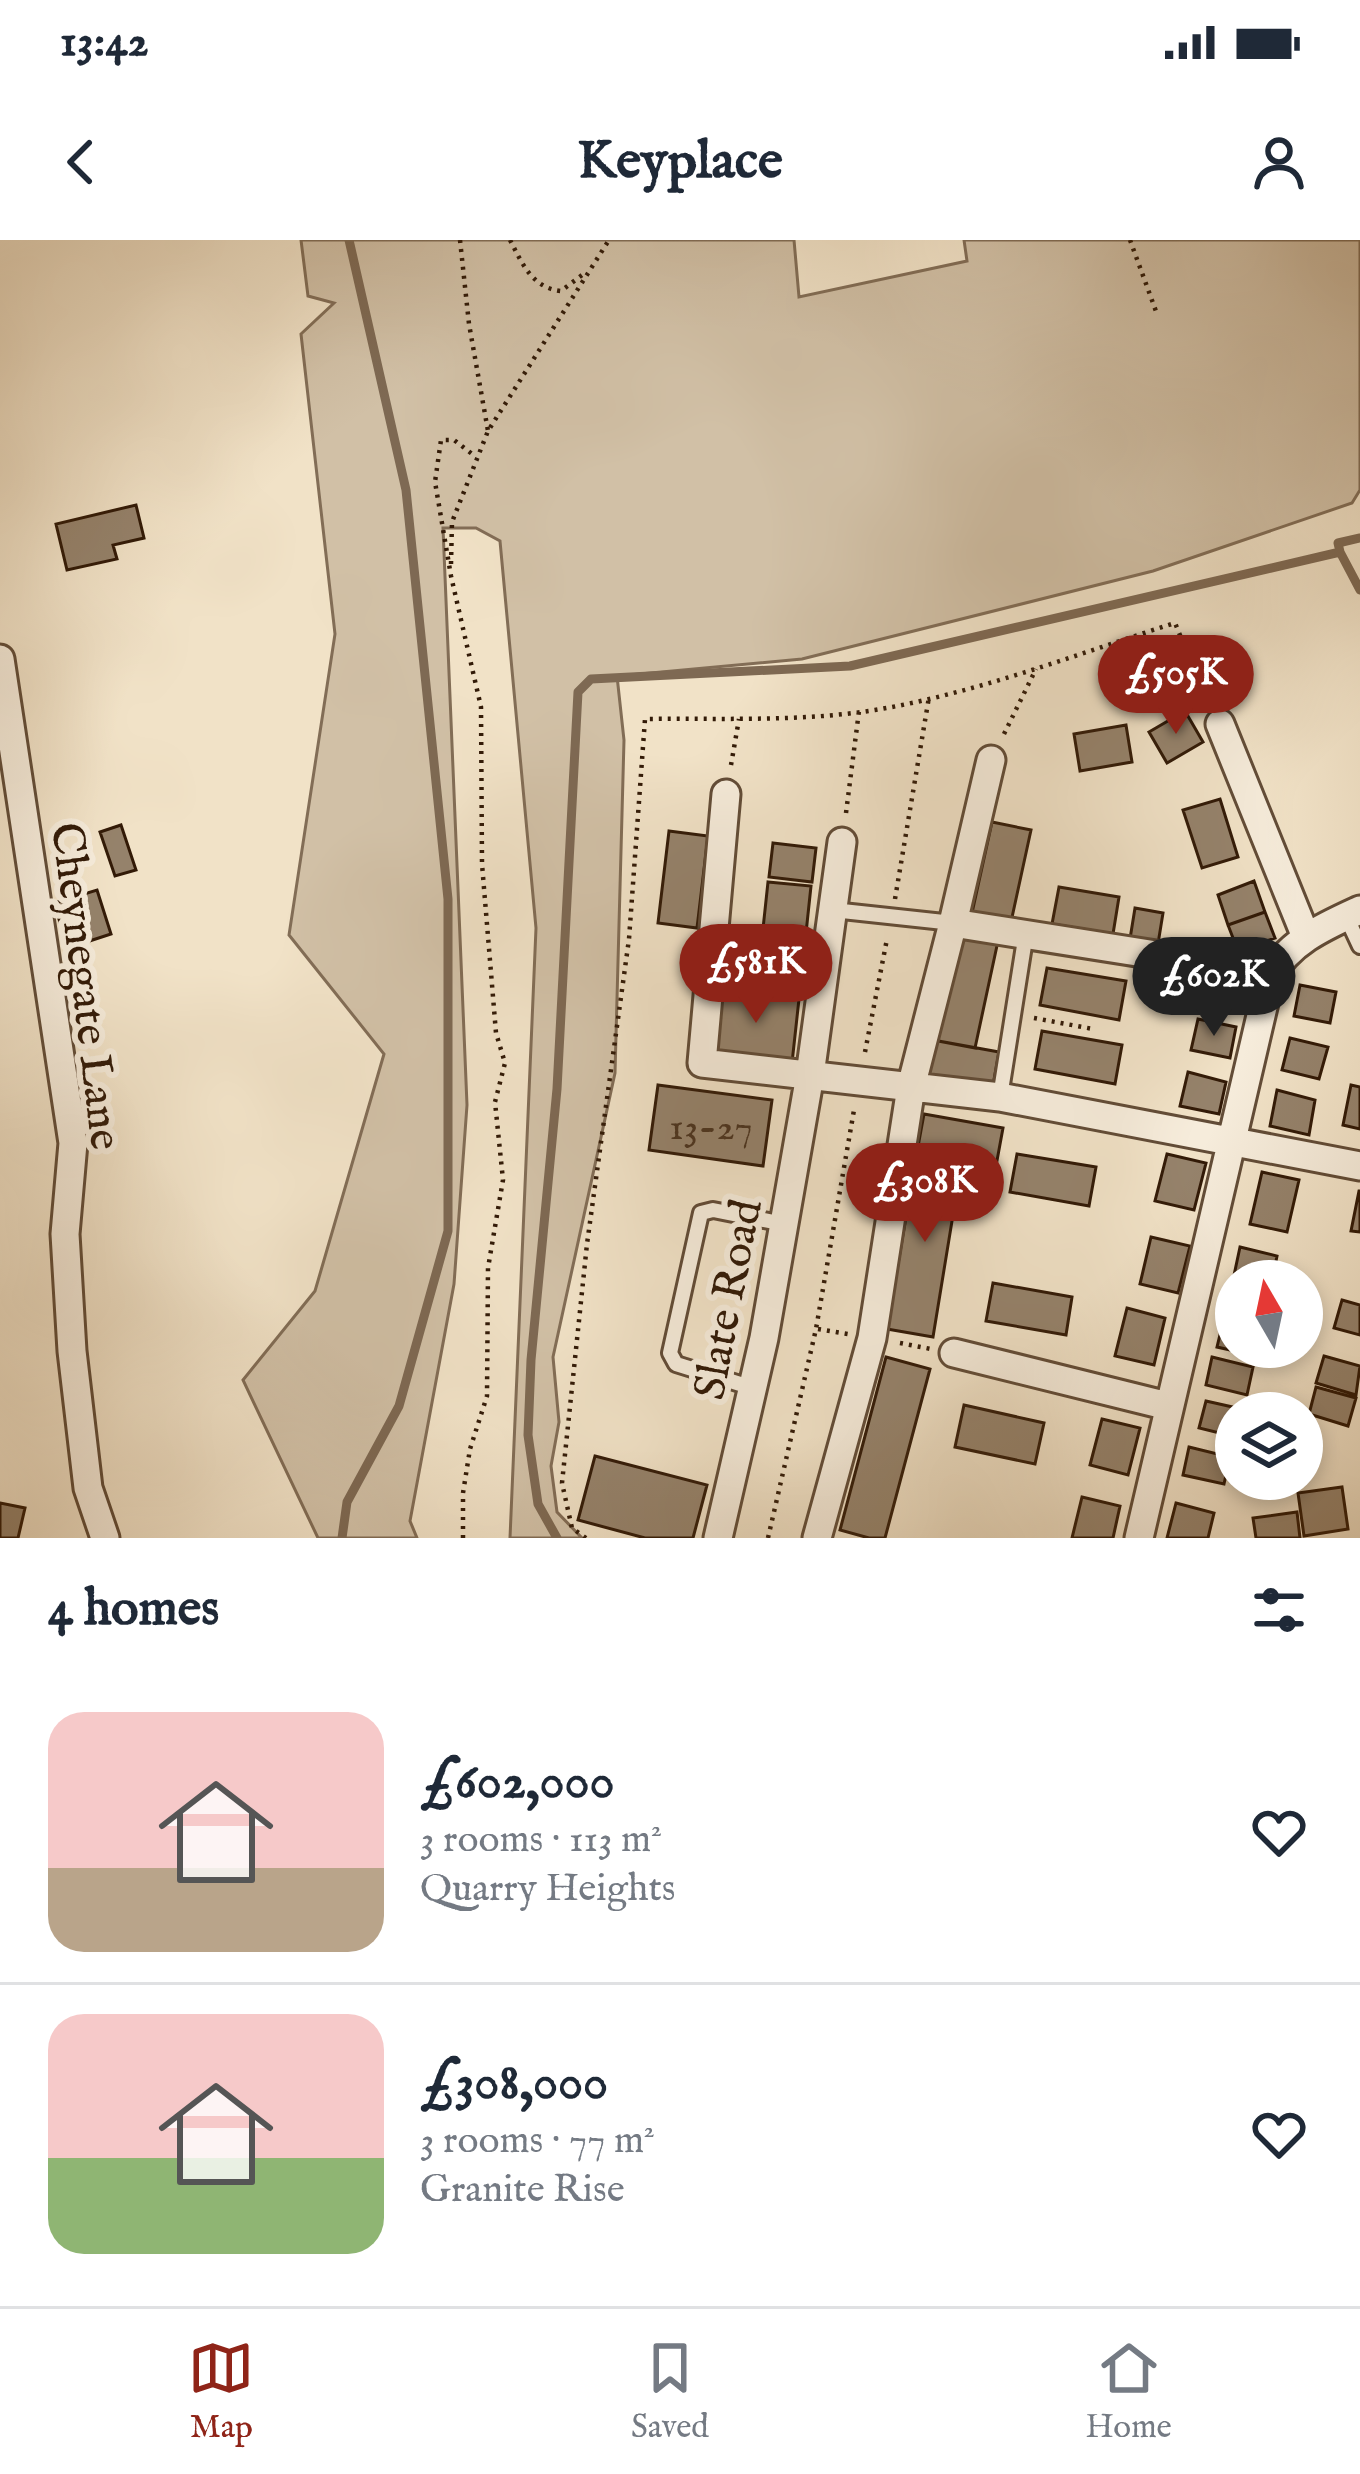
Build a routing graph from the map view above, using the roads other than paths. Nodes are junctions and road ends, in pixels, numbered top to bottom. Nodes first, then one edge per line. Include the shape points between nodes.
1 (0, 658) edge
2 (1220, 724) dead end
3 (991, 760) road end
4 (726, 794) road end
5 (842, 842) road end
6 (833, 910) junction
7 (1353, 913) edge
8 (953, 923) junction
9 (1026, 933) junction
10 (1306, 937) junction
11 (1360, 946) edge
12 (1270, 977) junction
13 (810, 1076) junction
14 (911, 1087) junction
15 (1000, 1097) junction
16 (1228, 1142) junction
17 (1360, 1166) edge
18 (784, 1224) junction
19 (954, 1354) road end
20 (753, 1388) junction
21 (1168, 1406) junction
22 (105, 1538) edge
23 (718, 1538) edge
24 (817, 1538) edge
25 (1138, 1538) edge

1 - 22 street, Cheynegate Lane via 73,1143 65,1234 72,1351 88,1488
2 - 10 street
3 - 8 street
4 - 13 street via 702,1063
5 - 6 street, Slate Road
6 - 8 lane
6 - 13 street, Slate Road
7 - 10 street
7 - 11 lane
8 - 9 street
8 - 14 street
9 - 12 street
9 - 15 lane
10 - 12 street
12 - 16 street
13 - 14 street
13 - 18 street, Slate Road
14 - 15 street
14 - 24 street via 872,1338
15 - 16 street
16 - 17 street
16 - 21 street
18 - 20 street, Slate Road
18 - 20 lane via 701,1213 670,1353 676,1364
19 - 21 street
20 - 23 street, Slate Road
21 - 25 street

